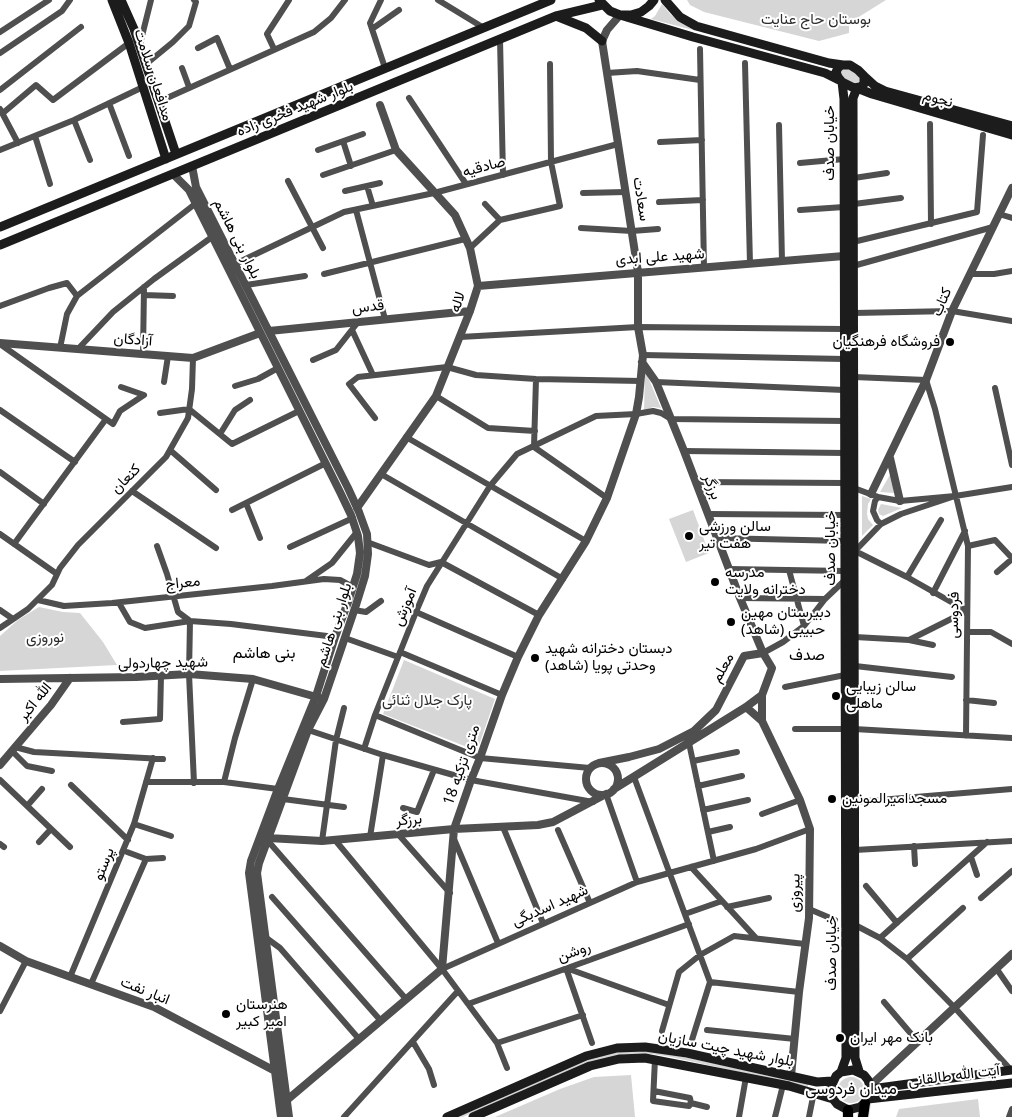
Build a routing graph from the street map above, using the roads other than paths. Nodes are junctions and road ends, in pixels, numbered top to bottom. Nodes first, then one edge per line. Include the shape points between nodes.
1 (49, 0) edge
2 (70, 0) edge
3 (112, 0) edge
4 (121, 0) edge
5 (151, 0) edge
6 (194, 0) edge
7 (288, 0) edge
8 (345, 0) edge
9 (381, 0) edge
10 (438, 0) edge
11 (551, 0) edge
12 (654, 0) edge
13 (665, 0) edge
14 (601, 2) edge
15 (399, 10) dead end
16 (620, 14) junction
17 (556, 16) junction
18 (81, 27) dead end
19 (484, 28) junction
20 (372, 29) junction
21 (0, 32) edge
22 (500, 39) junction
23 (602, 40) junction
24 (129, 43) junction
25 (139, 47) junction
26 (198, 48) dead end
27 (274, 49) junction
28 (700, 49) dead end
29 (0, 53) edge
30 (745, 63) dead end
31 (550, 64) dead end
32 (145, 65) junction
33 (843, 65) junction
34 (182, 68) dead end
35 (385, 68) junction
36 (230, 69) junction
37 (607, 73) junction
38 (864, 76) junction
39 (700, 80) junction
40 (841, 81) junction
41 (342, 86) junction
42 (143, 87) junction
43 (190, 87) junction
44 (857, 88) junction
45 (0, 90) edge
46 (409, 98) dead end
47 (158, 102) junction
48 (348, 102) junction
49 (109, 103) junction
50 (380, 105) dead end
51 (1, 111) edge
52 (74, 120) junction
53 (930, 124) dead end
54 (779, 125) dead end
55 (1012, 126) edge
56 (168, 132) junction
57 (363, 134) dead end
58 (983, 135) dead end
59 (1012, 135) edge
60 (35, 136) junction
61 (159, 136) junction
62 (702, 140) junction
63 (343, 141) junction
64 (660, 142) dead end
65 (18, 143) junction
66 (618, 144) junction
67 (0, 150) edge
68 (318, 150) dead end
69 (396, 150) junction
70 (176, 154) junction
71 (129, 156) dead end
72 (166, 158) junction
73 (844, 159) junction
74 (90, 160) dead end
75 (551, 162) junction
76 (800, 163) dead end
77 (192, 166) junction
78 (351, 166) junction
79 (887, 173) dead end
80 (173, 174) junction
81 (323, 175) dead end
82 (502, 175) junction
83 (854, 178) junction
84 (288, 181) dead end
85 (380, 183) dead end
86 (50, 184) dead end
87 (466, 184) junction
88 (367, 186) junction
89 (1012, 188) edge
90 (345, 191) dead end
91 (626, 192) junction
92 (434, 193) junction
93 (583, 193) dead end
94 (901, 198) dead end
95 (703, 200) junction
96 (659, 202) dead end
97 (196, 204) junction
98 (485, 204) dead end
99 (854, 204) junction
100 (373, 206) junction
101 (844, 207) junction
102 (356, 210) junction
103 (800, 210) dead end
104 (999, 214) junction
105 (1012, 218) edge
106 (500, 220) junction
107 (931, 224) junction
108 (0, 227) edge
109 (993, 227) junction
110 (312, 228) junction
111 (581, 228) dead end
112 (658, 229) dead end
113 (632, 231) junction
114 (215, 235) junction
115 (466, 238) junction
116 (854, 242) junction
117 (0, 245) edge
118 (323, 248) dead end
119 (470, 248) junction
120 (844, 256) junction
121 (782, 262) junction
122 (370, 263) junction
123 (235, 264) junction
124 (750, 264) junction
125 (854, 266) junction
126 (704, 268) junction
127 (1012, 271) edge
128 (638, 272) junction
129 (324, 274) dead end
130 (970, 274) junction
131 (305, 276) dead end
132 (246, 285) junction
133 (478, 286) junction
134 (144, 287) junction
135 (144, 295) junction
136 (78, 296) junction
137 (173, 296) dead end
138 (0, 306) edge
139 (470, 311) junction
140 (952, 311) junction
141 (854, 313) junction
142 (385, 319) junction
143 (358, 322) junction
144 (1012, 322) edge
145 (638, 327) junction
146 (844, 329) junction
147 (352, 330) junction
148 (269, 331) junction
149 (260, 333) junction
150 (460, 337) junction
151 (0, 343) edge
152 (60, 348) junction
153 (78, 349) junction
154 (143, 354) junction
155 (168, 356) junction
156 (193, 358) junction
157 (643, 358) junction
158 (844, 359) junction
159 (313, 360) dead end
160 (447, 367) junction
161 (278, 368) junction
162 (373, 375) junction
163 (854, 377) junction
164 (536, 379) junction
165 (926, 380) junction
166 (641, 381) junction
167 (164, 382) dead end
168 (656, 382) junction
169 (235, 386) dead end
170 (121, 387) dead end
171 (995, 388) dead end
172 (844, 390) junction
173 (436, 396) junction
174 (250, 400) dead end
175 (189, 409) junction
176 (0, 410) edge
177 (299, 411) junction
178 (160, 412) dead end
179 (636, 414) junction
180 (376, 418) dead end
181 (106, 419) junction
182 (671, 419) junction
183 (844, 421) junction
184 (535, 431) junction
185 (220, 434) junction
186 (406, 438) junction
187 (534, 447) junction
188 (170, 450) junction
189 (684, 451) junction
190 (845, 453) junction
191 (890, 458) junction
192 (75, 462) junction
193 (326, 463) junction
194 (1012, 465) edge
195 (0, 472) edge
196 (381, 474) junction
197 (696, 482) junction
198 (845, 483) junction
199 (490, 486) junction
200 (1012, 487) edge
201 (854, 488) junction
202 (216, 490) dead end
203 (132, 491) junction
204 (874, 495) junction
205 (955, 496) junction
206 (607, 498) junction
207 (900, 501) junction
208 (246, 503) junction
209 (44, 504) junction
210 (357, 508) junction
211 (232, 510) dead end
212 (708, 514) junction
213 (845, 516) junction
214 (353, 518) junction
215 (941, 520) dead end
216 (466, 522) junction
217 (881, 524) junction
218 (965, 531) junction
219 (357, 532) junction
220 (0, 534) edge
221 (260, 538) dead end
222 (717, 538) junction
223 (845, 540) junction
224 (586, 541) junction
225 (367, 542) junction
226 (14, 544) junction
227 (157, 546) dead end
228 (968, 546) junction
229 (216, 548) dead end
230 (290, 548) dead end
231 (855, 551) junction
232 (1012, 559) edge
233 (441, 562) junction
234 (728, 570) junction
235 (789, 570) junction
236 (845, 571) junction
237 (998, 572) dead end
238 (57, 574) junction
239 (907, 577) junction
240 (563, 579) junction
241 (845, 580) junction
242 (306, 582) junction
243 (353, 587) junction
244 (933, 593) junction
245 (173, 597) junction
246 (740, 598) junction
247 (798, 599) junction
248 (825, 599) junction
249 (38, 600) junction
250 (382, 601) dead end
251 (119, 603) junction
252 (0, 610) edge
253 (354, 610) junction
254 (967, 611) junction
255 (416, 612) junction
256 (539, 615) junction
257 (13, 619) junction
258 (190, 621) junction
259 (804, 626) junction
260 (0, 628) edge
261 (967, 632) junction
262 (335, 637) junction
263 (855, 637) junction
264 (344, 638) junction
265 (908, 640) junction
266 (1012, 644) edge
267 (933, 645) dead end
268 (763, 653) junction
269 (399, 654) junction
270 (518, 657) junction
271 (854, 666) junction
272 (190, 674) junction
273 (845, 675) junction
274 (161, 676) junction
275 (952, 677) dead end
276 (70, 678) junction
277 (253, 679) junction
278 (0, 680) edge
279 (785, 687) dead end
280 (502, 695) junction
281 (762, 695) junction
282 (320, 698) junction
283 (966, 700) junction
284 (994, 703) dead end
285 (746, 707) junction
286 (344, 708) dead end
287 (375, 715) junction
288 (762, 721) junction
289 (123, 722) dead end
290 (795, 729) dead end
291 (850, 729) junction
292 (308, 730) junction
293 (966, 736) junction
294 (1012, 738) edge
295 (336, 740) junction
296 (690, 743) junction
297 (13, 749) junction
298 (364, 749) junction
299 (0, 752) edge
300 (737, 752) dead end
301 (383, 756) junction
302 (6, 758) junction
303 (152, 758) junction
304 (480, 758) junction
305 (163, 759) dead end
306 (693, 761) junction
307 (599, 763) junction
308 (0, 765) edge
309 (590, 768) junction
310 (434, 770) junction
311 (52, 771) dead end
312 (742, 776) dead end
313 (634, 778) junction
314 (0, 780) edge
315 (471, 780) junction
316 (146, 782) junction
317 (224, 782) junction
318 (194, 783) junction
319 (71, 785) dead end
320 (698, 786) junction
321 (42, 789) dead end
322 (278, 789) junction
323 (1012, 789) edge
324 (614, 790) junction
325 (606, 794) junction
326 (283, 799) junction
327 (748, 800) dead end
328 (800, 800) junction
329 (593, 802) junction
330 (855, 802) junction
331 (327, 804) junction
332 (27, 806) junction
333 (344, 807) dead end
334 (403, 808) dead end
335 (703, 810) junction
336 (762, 814) dead end
337 (134, 824) junction
338 (503, 827) junction
339 (730, 827) dead end
340 (51, 829) junction
341 (454, 829) junction
342 (810, 829) junction
343 (558, 830) dead end
344 (708, 832) junction
345 (398, 834) junction
346 (171, 836) dead end
347 (370, 837) junction
348 (454, 839) junction
349 (128, 840) junction
350 (268, 840) junction
351 (335, 840) junction
352 (322, 841) junction
353 (1012, 841) edge
354 (39, 842) dead end
355 (988, 842) junction
356 (914, 846) junction
357 (70, 847) dead end
358 (855, 850) junction
359 (127, 852) dead end
360 (971, 857) junction
361 (163, 858) dead end
362 (146, 859) junction
363 (714, 861) junction
364 (915, 864) dead end
365 (692, 867) junction
366 (670, 873) junction
367 (1011, 874) edge
368 (977, 875) dead end
369 (637, 882) junction
370 (866, 886) dead end
371 (450, 893) junction
372 (272, 897) dead end
373 (769, 898) dead end
374 (981, 898) dead end
375 (722, 901) junction
376 (590, 902) junction
377 (727, 907) junction
378 (963, 908) dead end
379 (809, 909) junction
380 (685, 914) junction
381 (835, 920) dead end
382 (543, 923) junction
383 (897, 923) junction
384 (689, 924) junction
385 (855, 925) junction
386 (265, 937) junction
387 (756, 938) junction
388 (880, 938) junction
389 (498, 943) junction
390 (805, 944) junction
391 (0, 946) edge
392 (1012, 954) edge
393 (700, 955) junction
394 (907, 959) junction
395 (26, 960) junction
396 (566, 968) junction
397 (996, 968) junction
398 (442, 969) junction
399 (70, 977) junction
400 (710, 982) junction
401 (92, 984) junction
402 (1012, 990) edge
403 (458, 991) junction
404 (799, 992) junction
405 (406, 999) junction
406 (884, 1002) dead end
407 (468, 1004) junction
408 (669, 1005) junction
409 (955, 1008) junction
410 (0, 1011) edge
411 (583, 1016) junction
412 (381, 1021) junction
413 (707, 1030) dead end
414 (662, 1031) dead end
415 (359, 1039) junction
416 (795, 1040) junction
417 (413, 1042) junction
418 (691, 1042) dead end
419 (918, 1042) junction
420 (497, 1043) junction
421 (592, 1043) dead end
422 (655, 1060) junction
423 (507, 1068) dead end
424 (279, 1070) junction
425 (1012, 1070) edge
426 (859, 1071) junction
427 (841, 1072) junction
428 (791, 1076) junction
429 (746, 1077) junction
430 (832, 1081) junction
431 (1012, 1083) edge
432 (434, 1085) dead end
433 (783, 1085) junction
434 (870, 1087) junction
435 (814, 1092) junction
436 (833, 1099) junction
437 (283, 1100) junction
438 (867, 1101) junction
439 (707, 1106) dead end
440 (1012, 1109) edge
441 (848, 1113) edge
442 (281, 1117) edge
443 (289, 1117) edge
444 (344, 1117) edge
445 (447, 1117) edge
446 (474, 1117) edge
447 (739, 1117) edge
448 (775, 1117) edge
449 (809, 1117) edge
450 (863, 1117) edge
451 (1009, 1117) edge

1 - 21 street
2 - 29 street via 62,11
3 - 24 main road, مدافعان سلامت
4 - 25 main road, مدافعان سلامت
5 - 25 street
6 - 32 street via 189,26
7 - 27 street via 267,34
8 - 27 street via 314,32
9 - 20 street via 370,22
10 - 19 street
11 - 19 main road, بلوار شهید فخری زاده
12 - 16 main road via 641,12
13 - 33 main road via 680,17 696,26
14 - 16 main road via 610,11
14 - 17 main road, بلوار شهید فخری زاده
15 - 20 street
16 - 23 street
16 - 40 main road via 825,73
17 - 22 main road, بلوار شهید فخری زاده
17 - 23 main road via 586,28
18 - 45 street
19 - 35 main road, بلوار شهید فخری زاده
20 - 35 street
22 - 48 main road, بلوار شهید فخری زاده
22 - 82 street
23 - 37 street, سعادت
24 - 42 main road, مدافعان سلامت
24 - 51 street via 53,100 36,85
25 - 32 main road, مدافعان سلامت
26 - 36 street via 217,38
27 - 36 street
28 - 39 street
30 - 124 street
31 - 75 street
32 - 47 main road, مدافعان سلامت
33 - 38 main road via 852,66
33 - 40 main road via 837,70
34 - 43 street
35 - 41 main road, بلوار شهید فخری زاده
36 - 43 street
37 - 39 street via 637,70
37 - 66 street, سعادت
38 - 44 main road via 864,84
38 - 55 main road, نجوم via 884,90
39 - 62 street
40 - 44 main road
40 - 73 main road, خیابان صدف
41 - 48 main road
41 - 70 main road, بلوار شهید فخری زاده
42 - 49 street
42 - 61 main road, مدافعان سلامت
43 - 47 street
44 - 59 main road, نجوم
44 - 83 main road, خیابان صدف via 853,98
46 - 87 street
47 - 56 main road, مدافعان سلامت
48 - 77 main road, بلوار شهید فخری زاده
49 - 52 street
49 - 71 street
50 - 69 street, لاله
51 - 65 street
52 - 60 street
52 - 74 street
53 - 107 street
54 - 121 street
56 - 61 main road via 164,138
56 - 70 main road, مدافعان سلامت
57 - 63 street
58 - 107 street via 977,212
60 - 65 street
60 - 86 street
61 - 72 main road, مدافعان سلامت
62 - 64 street
62 - 95 street
63 - 68 street
63 - 78 street
65 - 67 street
66 - 75 street, صادقیه
66 - 91 street, سعادت
69 - 78 street
69 - 92 street, لاله
70 - 72 main road, بلوار شهید فخری زاده
72 - 108 main road, بلوار شهید فخری زاده
73 - 76 street
73 - 101 main road, خیابان صدف
75 - 82 street, صادقیه
75 - 106 street via 560,206
77 - 80 main road, بلوار شهید فخری زاده
77 - 114 street, بلوار بنی هاشم via 196,187
78 - 81 street
79 - 83 street
80 - 97 street, بلوار بنی هاشم
80 - 117 main road, بلوار شهید فخری زاده
82 - 87 street, صادقیه
83 - 99 main road, خیابان صدف
84 - 110 street
85 - 88 street
87 - 92 street, صادقیه
88 - 90 street
88 - 100 street
89 - 104 street, کتاب
91 - 93 street
91 - 113 street, سعادت
92 - 100 street, صادقیه
92 - 115 street, لاله via 455,215
94 - 99 street
95 - 96 street
95 - 126 street
97 - 114 street, بلوار بنی هاشم
97 - 136 street
98 - 106 street
99 - 116 main road, خیابان صدف
100 - 102 street, صادقیه
101 - 103 street
101 - 120 main road, خیابان صدف
102 - 110 street, صادقیه via 344,212
102 - 122 street
104 - 105 street
104 - 109 street, کتاب
106 - 119 street
107 - 116 street
109 - 125 street
109 - 130 street, کتاب
110 - 118 street
110 - 123 street, صادقیه
111 - 113 street
112 - 113 street
113 - 128 street, سعادت
114 - 123 street, بلوار بنی هاشم
114 - 134 street
114 - 149 street, بلوار بنی هاشم
115 - 119 street, لاله
115 - 122 street
116 - 125 main road, خیابان صدف
119 - 133 street, لاله
120 - 121 street, شهید علی ابدی
120 - 146 main road, خیابان صدف
121 - 124 street, شهید علی ابدی
122 - 129 street
122 - 142 street
123 - 132 street, بلوار بنی هاشم
124 - 126 street, شهید علی ابدی
125 - 141 main road, خیابان صدف
126 - 128 street, شهید علی ابدی
127 - 130 street
128 - 133 street, شهید علی ابدی
128 - 145 street, سعادت
130 - 140 street, کتاب
131 - 132 street
132 - 148 street, بلوار بنی هاشم
133 - 139 street, لاله
134 - 135 street
134 - 153 street via 113,312
135 - 137 street
135 - 154 street
136 - 138 street via 67,283
136 - 152 street via 67,314
139 - 142 street, قدس
139 - 150 street, لاله
140 - 141 street
140 - 144 street
140 - 165 street, کتاب
141 - 163 main road, خیابان صدف
142 - 143 street, قدس
143 - 147 street
143 - 148 street, قدس
145 - 146 street
145 - 150 street
145 - 157 street, سعادت
146 - 158 main road, خیابان صدف
147 - 159 street via 336,350
147 - 162 street
148 - 210 street, بلوار بنی هاشم
149 - 156 street, آزادگان
149 - 161 street, بلوار بنی هاشم
150 - 160 street, لاله
151 - 152 street, آزادگان
151 - 181 street
152 - 153 street, آزادگان
153 - 154 street, آزادگان
154 - 155 street, آزادگان
155 - 156 street, آزادگان
155 - 167 street
156 - 175 street, کنعان
157 - 158 street
157 - 166 street, 18 متری تزکیه
157 - 168 street, برزگر
158 - 172 main road, خیابان صدف
160 - 162 street
160 - 164 street via 476,375
160 - 173 street, لاله
161 - 169 street via 258,380
161 - 177 street, بلوار بنی هاشم
162 - 180 street via 358,377 349,384
163 - 165 street
163 - 201 main road, خیابان صدف
164 - 166 street
164 - 184 street
165 - 191 street, کتاب
165 - 205 street, فردوسی
166 - 179 street, 18 متری تزکیه
168 - 172 street
168 - 182 street, برزگر
170 - 181 street via 144,395 120,411 114,424
171 - 194 street
172 - 183 main road, خیابان صدف
173 - 184 street via 488,428
173 - 186 street, لاله
174 - 185 street via 236,410
175 - 178 street
175 - 185 street
175 - 188 street, کنعان via 188,418
176 - 192 street
177 - 185 street via 232,444
177 - 193 street, بلوار بنی هاشم
179 - 182 street, آموزش via 653,411
179 - 187 street, آموزش via 596,416
179 - 206 street, 18 متری تزکیه
181 - 192 street
182 - 183 street, آموزش
182 - 189 street, برزگر
183 - 190 main road, خیابان صدف
184 - 187 street
186 - 196 street, لاله
186 - 199 street
187 - 199 street, آموزش via 517,454
187 - 206 street
188 - 202 street
188 - 203 street, کنعان
189 - 190 street
189 - 197 street, برزگر
190 - 198 main road, خیابان صدف
191 - 204 street, کتاب
191 - 207 street
192 - 209 street
193 - 208 street
193 - 214 street, بلوار بنی هاشم
195 - 209 street
196 - 210 street, لاله
196 - 216 street
197 - 198 street
197 - 212 street, برزگر
198 - 213 main road, خیابان صدف
199 - 216 street, آموزش
199 - 224 street
200 - 205 street
201 - 204 street
201 - 231 main road, خیابان صدف
203 - 229 street
203 - 238 street, کنعان via 78,545
204 - 207 street
204 - 217 street via 873,511
205 - 207 street
205 - 217 street
205 - 218 street, فردوسی
206 - 224 street, 18 متری تزکیه
208 - 211 street
208 - 221 street
209 - 226 street
210 - 225 street, بلوار بنی هاشم
212 - 213 street
212 - 222 street, برزگر
213 - 223 main road, خیابان صدف
214 - 219 street, بلوار بنی هاشم
214 - 230 street
215 - 239 street
216 - 233 street, آموزش
216 - 240 street
217 - 231 street
218 - 228 street, فردوسی
218 - 244 street
219 - 242 street, معراج via 332,563
219 - 243 street, بلوار بنی هاشم via 360,553
220 - 226 street
222 - 223 street
222 - 234 street, برزگر
223 - 236 main road, خیابان صدف
224 - 240 street, 18 متری تزکیه
225 - 233 street via 429,565
225 - 253 street, بلوار بنی هاشم via 365,576
226 - 238 street
227 - 245 street
228 - 232 street via 995,540
228 - 254 street, فردوسی
231 - 239 street
231 - 263 main road, خیابان صدف
232 - 237 street
233 - 255 street, آموزش
233 - 256 street
234 - 235 street
234 - 246 street, برزگر
235 - 236 street
235 - 247 street
236 - 241 main road, خیابان صدف
238 - 249 street, کنعان
239 - 244 street
240 - 256 street, 18 متری تزکیه
241 - 248 street
241 - 273 main road, خیابان صدف
242 - 243 street via 340,580
242 - 245 street, معراج
243 - 262 street, بلوار بنی هاشم
244 - 254 street
245 - 251 street, معراج
245 - 258 street via 178,612
246 - 247 street
246 - 268 street, برزگر
247 - 248 street
247 - 259 street
248 - 259 street
249 - 251 street, معراج via 64,606
249 - 257 street
250 - 253 street via 366,612
251 - 258 street via 130,622 145,628
252 - 257 street
253 - 264 street, بلوار بنی هاشم
254 - 261 street, فردوسی
254 - 265 street
255 - 269 street, آموزش
255 - 270 street
256 - 270 street, 18 متری تزکیه
257 - 260 street
258 - 262 street
258 - 272 street
259 - 268 street
261 - 266 street via 991,632
261 - 283 street, فردوسی
262 - 282 street, بلوار بنی هاشم
263 - 265 street
263 - 271 main road, خیابان صدف
264 - 269 street
264 - 282 street, بلوار بنی هاشم
265 - 267 street
268 - 281 street via 772,668
268 - 307 street, معلم via 744,656 716,710 694,731 659,749
269 - 280 street
269 - 287 street, آموزش
270 - 280 street, 18 متری تزکیه
271 - 275 street
271 - 291 main road, خیابان صدف
272 - 274 street, شهید چهاردولی
272 - 277 street, شهید چهاردولی
272 - 318 street
273 - 279 street
273 - 291 main road, خیابان صدف
274 - 276 street, شهید چهاردولی
274 - 289 street via 160,719
276 - 278 street, شهید چهاردولی
276 - 297 street, الله اکبر via 52,705
277 - 282 street, شهید چهاردولی
277 - 317 street
280 - 304 street, 18 متری تزکیه
281 - 285 street
281 - 288 street
282 - 292 street, بلوار بنی هاشم
282 - 322 street, بلوار بنی هاشم
283 - 284 street
283 - 293 street, فردوسی
285 - 288 street
285 - 296 street
286 - 295 street
287 - 298 street, آموزش
287 - 304 street
288 - 328 street, پیروزی
290 - 291 street
291 - 293 street
291 - 330 main road, خیابان صدف
291 - 427 main road, خیابان صدف via 846,1058
292 - 295 street
292 - 326 street, بلوار بنی هاشم
293 - 294 street
295 - 298 street
295 - 331 street
296 - 306 street
296 - 313 street
297 - 302 street, الله اکبر
297 - 303 street
297 - 311 street via 28,766
298 - 301 street
299 - 302 street
300 - 306 street
301 - 310 street
301 - 347 street
302 - 308 street, الله اکبر
303 - 305 street
303 - 316 street, پرستو
304 - 309 street
304 - 315 street, 18 متری تزکیه
306 - 320 street
307 - 309 street
307 - 324 street via 609,764 616,771 618,780
309 - 325 street via 586,777 588,787 596,793
310 - 315 street
310 - 334 street via 417,812
312 - 320 street
313 - 324 street
313 - 366 street
314 - 332 street
315 - 329 street
315 - 341 street, 18 متری تزکیه
316 - 318 street
316 - 337 street, پرستو
317 - 318 street
317 - 322 street
319 - 349 street
320 - 335 street
321 - 332 street
322 - 424 street, بلوار بنی هاشم via 249,873
323 - 330 street
324 - 325 street
325 - 329 street, برزگر
325 - 369 street
326 - 331 street
326 - 350 street, بلوار بنی هاشم
327 - 335 street
328 - 336 street
328 - 342 street, پیروزی
329 - 338 street, برزگر via 553,822
330 - 358 main road, خیابان صدف
331 - 333 street
331 - 352 street
332 - 340 street
335 - 344 street
337 - 346 street
337 - 349 street, پرستو
338 - 341 street, برزگر
338 - 382 street
339 - 344 street
340 - 354 street
340 - 357 street
341 - 345 street, برزگر
341 - 348 street, 18 متری تزکیه
342 - 363 street, شهید اسدبگی
342 - 379 street, پیروزی
343 - 376 street
344 - 363 street
345 - 347 street, برزگر
345 - 371 street
347 - 351 street, برزگر
348 - 371 street, 18 متری تزکیه
348 - 389 street
349 - 399 street, پرستو
350 - 352 street, برزگر
350 - 386 street, بلوار بنی هاشم via 257,873
350 - 405 street
351 - 352 street, برزگر
351 - 398 street
353 - 355 street
355 - 356 street
355 - 360 street
356 - 358 street
356 - 364 street
358 - 385 main road, خیابان صدف
359 - 362 street
360 - 368 street
360 - 383 street
361 - 362 street
362 - 401 street
363 - 365 street, شهید اسدبگی
365 - 366 street, شهید اسدبگی
365 - 375 street
366 - 369 street, شهید اسدبگی
366 - 380 street
367 - 374 street
369 - 376 street, شهید اسدبگی
370 - 383 street
371 - 398 street, 18 متری تزکیه
372 - 412 street
373 - 377 street
375 - 377 street
375 - 380 street
376 - 382 street, شهید اسدبگی
377 - 387 street
378 - 394 street
379 - 381 street
379 - 390 street, پیروزی
380 - 384 street
382 - 389 street, شهید اسدبگی
383 - 388 street
384 - 393 street
384 - 396 street, روشن
385 - 388 street
385 - 426 main road, خیابان صدف via 855,1058
386 - 415 street via 280,948
386 - 424 street, بلوار بنی هاشم
387 - 390 street
387 - 393 street via 734,936
388 - 394 street
389 - 398 street, شهید اسدبگی
390 - 404 street, پیروزی
391 - 395 street, انبار نفت
392 - 397 street
393 - 400 street
393 - 408 street via 679,972
394 - 409 street
395 - 399 street, انبار نفت
395 - 410 street
396 - 407 street, روشن
396 - 408 street
396 - 411 street
397 - 402 street
397 - 409 street
398 - 403 street
398 - 405 street
399 - 401 street, انبار نفت
400 - 404 street
400 - 418 street
401 - 424 street, انبار نفت via 154,1007
403 - 407 street
403 - 417 street
404 - 416 street, پیروزی
405 - 412 street
406 - 419 street
407 - 420 street
408 - 414 street
409 - 419 street
409 - 425 street
411 - 420 street
411 - 421 street
412 - 415 street
413 - 416 street
415 - 437 street
416 - 428 street, پیروزی
417 - 432 street via 429,1069
417 - 444 street
419 - 434 street
420 - 423 street
422 - 429 main road, بلوار شهید چیت سازیان
422 - 439 street via 653,1101
422 - 446 main road, بلوار شهید چیت سازیان via 619,1059 590,1066
424 - 437 street, بلوار بنی هاشم
425 - 434 main road, آیت الله طالقانی
426 - 427 main road
426 - 434 main road
427 - 430 main road
428 - 430 main road, بلوار شهید چیت سازیان via 818,1082
428 - 445 main road, بلوار شهید چیت سازیان via 687,1053 645,1047 617,1048 586,1056
429 - 433 main road, بلوار شهید چیت سازیان
429 - 447 street
430 - 436 main road
431 - 438 main road, آیت الله طالقانی
433 - 435 main road, بلوار شهید چیت سازیان
433 - 448 street
434 - 438 main road
435 - 436 main road, بلوار شهید چیت سازیان
435 - 449 street
436 - 441 main road
437 - 442 street, بلوار بنی هاشم
437 - 443 street, بلوار بنی هاشم
438 - 441 main road
438 - 450 main road
440 - 451 street

